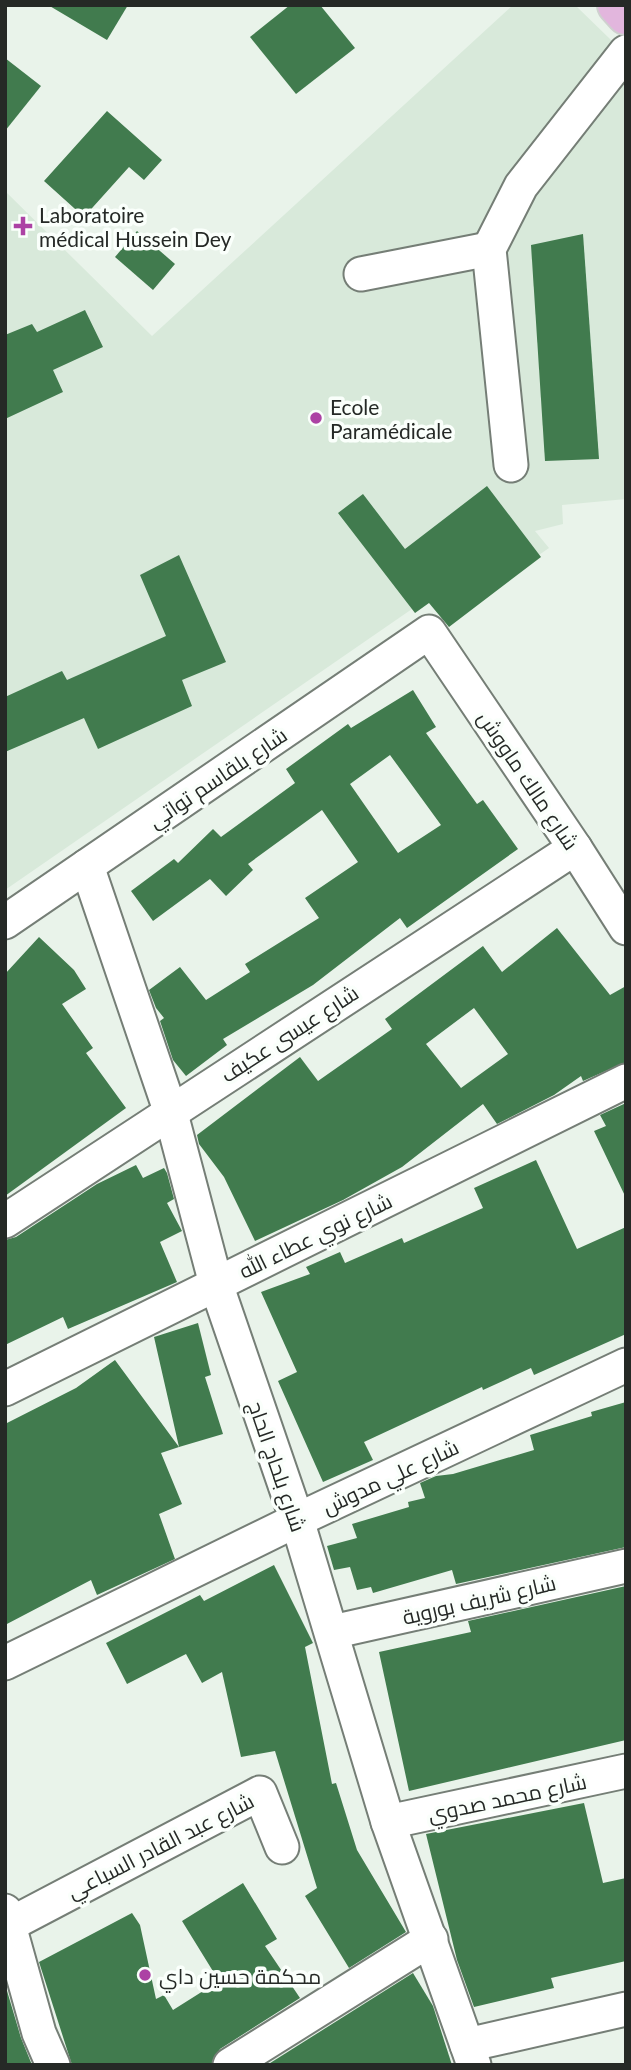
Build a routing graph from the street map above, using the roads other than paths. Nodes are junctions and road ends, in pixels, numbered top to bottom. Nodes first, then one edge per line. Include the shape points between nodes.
1 (617, 5) edge
2 (626, 15) edge
3 (626, 52) edge
4 (489, 249) junction
5 (361, 274) dead end
6 (511, 465) dead end
7 (429, 632) joint
8 (575, 848) junction
9 (87, 866) junction
10 (5, 922) edge
11 (626, 928) edge
12 (626, 1081) edge
13 (170, 1110) junction
14 (5, 1221) edge
15 (216, 1284) junction
16 (626, 1365) edge
17 (5, 1389) edge
18 (297, 1520) junction
19 (626, 1566) edge
20 (332, 1632) junction
21 (5, 1663) edge
22 (626, 1772) edge
23 (388, 1822) junction
24 (282, 1847) dead end
25 (6, 1920) edge
26 (431, 1939) junction
27 (626, 2009) edge
28 (471, 2055) edge
29 (53, 2065) edge
30 (230, 2065) edge

1 - 2 main road
3 - 4 street via 521,186
4 - 5 street
4 - 6 street
7 - 8 street, شارع مالك ماووش
7 - 9 street, شارع بلقاسم تواتي
8 - 11 street, شارع مالك ماووش
8 - 13 street, شارع عيسى عكيف
9 - 10 street, شارع بلقاسم تواتي
9 - 13 street, شارع بلحاج الحاج
12 - 15 street, شارع نوي عطاء الله
13 - 14 street, شارع عيسى عكيف
13 - 15 street, شارع بلحاج الحاج
15 - 17 street, شارع نوي عطاء الله
15 - 18 street, شارع بلحاج الحاج
16 - 18 street, شارع علي مدوش
18 - 20 street, شارع بلحاج الحاج
18 - 21 street, شارع علي مدوش
19 - 20 street, شارع شريف بوروية
20 - 23 street, شارع بلحاج الحاج
22 - 23 street, شارع محمد صدوي
23 - 26 street, شارع بلحاج الحاج
24 - 25 street, شارع عبد القادر السباعي via 260,1793
25 - 29 street, شارع عبد القادر السباعي
26 - 28 street, شارع بلحاج الحاج
26 - 30 street
27 - 28 street

